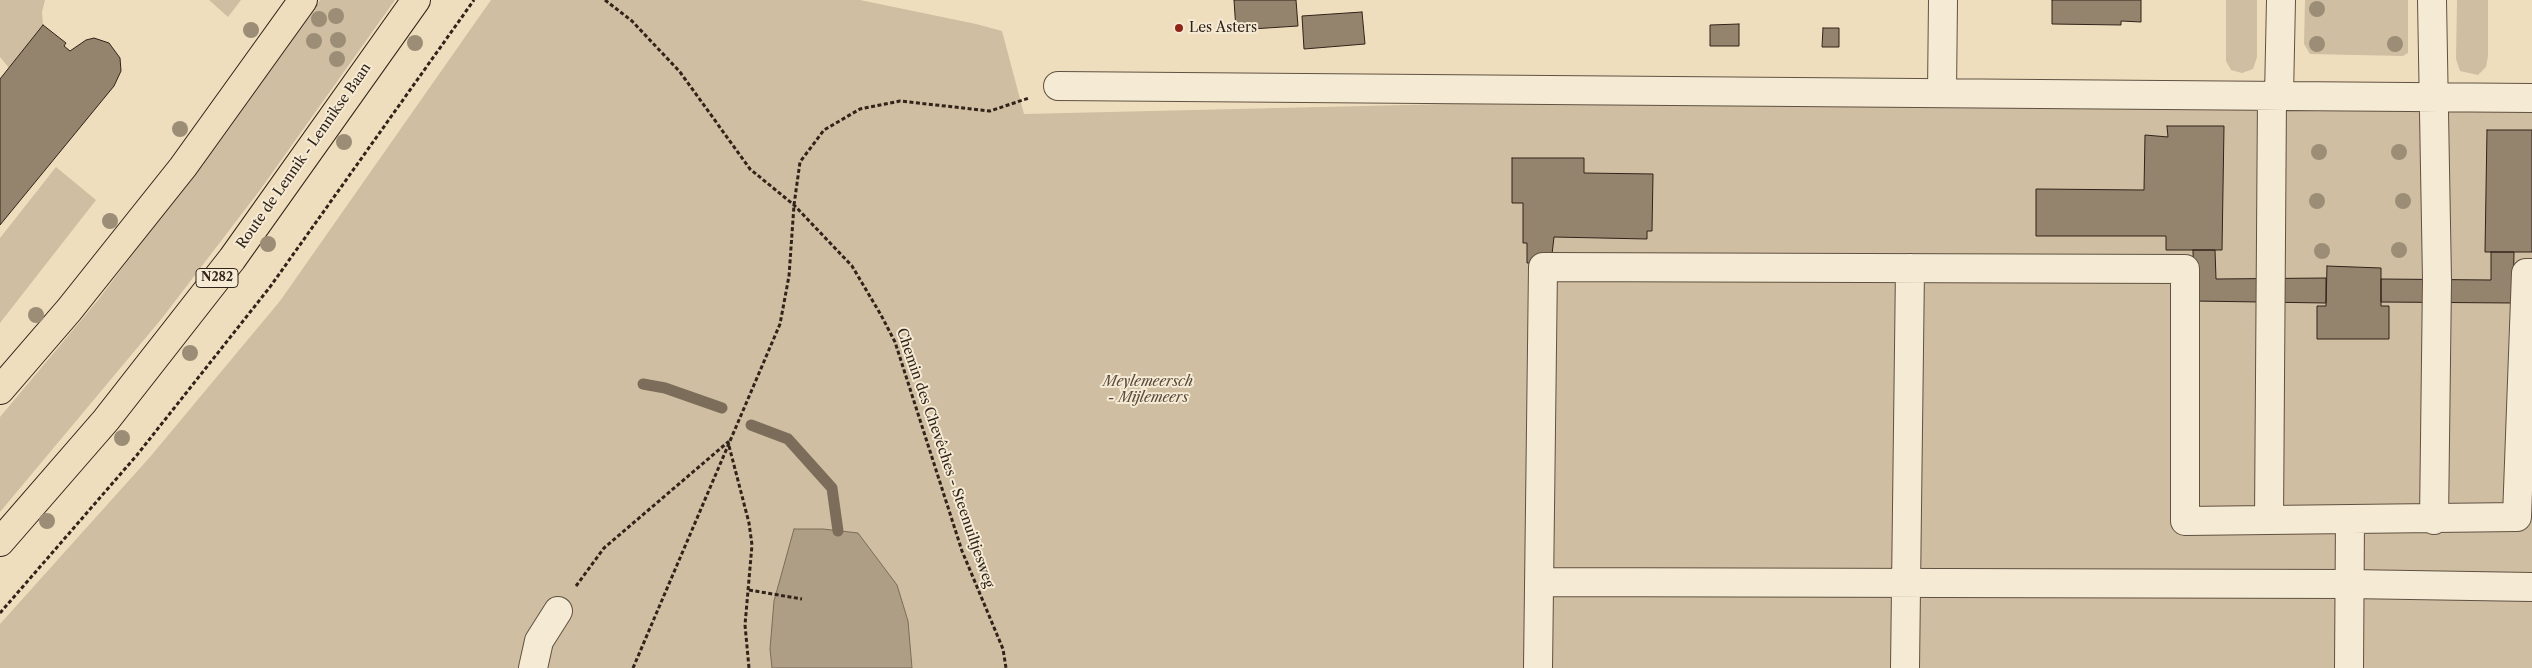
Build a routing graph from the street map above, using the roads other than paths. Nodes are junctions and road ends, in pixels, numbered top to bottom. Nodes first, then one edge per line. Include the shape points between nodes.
1 (303, 0) edge
2 (416, 0) edge
3 (1943, 0) edge
4 (2281, 0) edge
5 (2432, 0) edge
6 (1058, 86) road end
7 (1942, 93) junction
8 (2276, 96) junction
9 (2432, 98) junction
10 (2532, 98) edge
11 (1910, 268) junction
12 (2532, 273) edge
13 (0, 390) edge
14 (2269, 519) junction
15 (2350, 519) junction
16 (2434, 520) junction
17 (0, 542) edge
18 (1539, 582) junction
19 (1906, 583) junction
20 (2350, 584) junction
21 (2532, 587) edge
22 (558, 610) road end
23 (533, 668) edge
24 (1538, 668) edge
25 (1905, 668) edge
26 (2349, 668) edge

1 - 13 main road via 183,167 69,310
2 - 17 main road, Route de Lennik - Lennikse Baan / N282 via 232,259 106,420
3 - 7 street
4 - 8 street
5 - 9 street
6 - 7 street
7 - 8 street
8 - 9 street
8 - 14 street
9 - 10 street
9 - 16 street via 2437,280
11 - 14 street via 2185,269 2185,521
11 - 18 street via 1543,267
11 - 19 street
12 - 16 street via 2526,273 2517,517
14 - 15 street
15 - 16 street
15 - 20 street
18 - 19 street
18 - 24 street
19 - 20 street
19 - 25 street
20 - 21 street
20 - 26 street
22 - 23 street via 539,641

